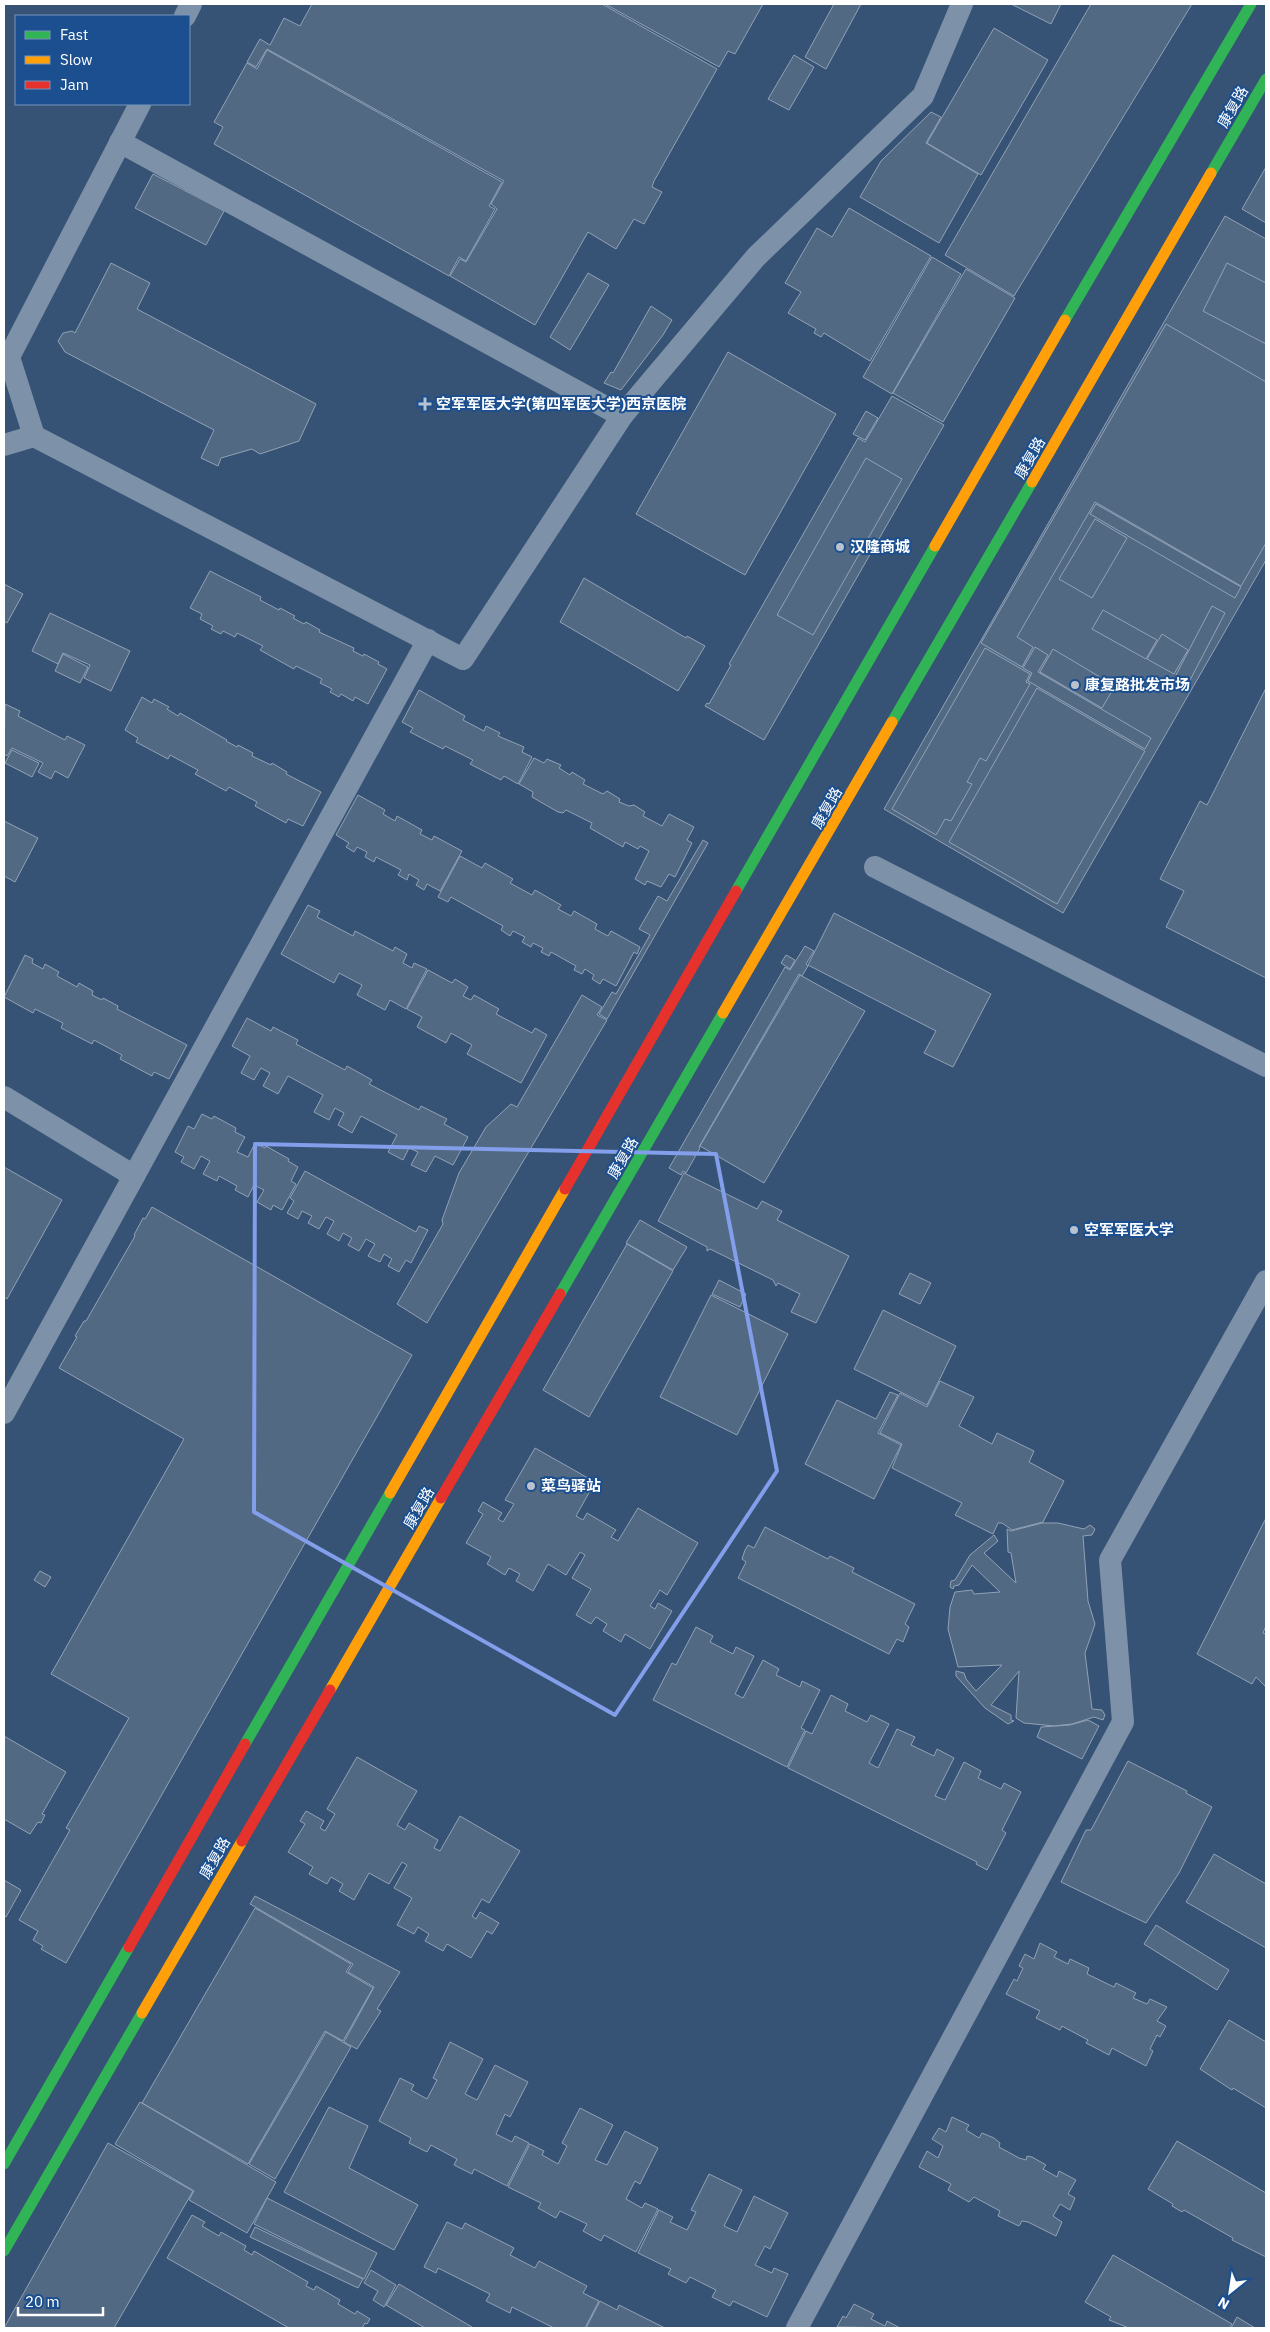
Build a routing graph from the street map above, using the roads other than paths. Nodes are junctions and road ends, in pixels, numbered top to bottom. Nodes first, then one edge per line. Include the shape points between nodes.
1 (962, 4) edge
2 (1251, 4) edge
3 (1266, 79) edge
4 (139, 105) edge
5 (120, 142) junction
6 (6, 358) edge
7 (622, 416) junction
8 (34, 436) junction
9 (4, 445) edge
10 (428, 640) junction
11 (874, 868) dead end
12 (1266, 1066) edge
13 (4, 1097) edge
14 (134, 1176) junction
15 (1266, 1281) edge
16 (4, 1413) edge
17 (4, 2164) edge
18 (4, 2251) edge
19 (797, 2328) edge

1 - 7 street via 923,96 756,257
2 - 17 main road, 康复路 via 1022,395
3 - 18 main road, 康复路
4 - 5 street
5 - 6 street
5 - 7 street
6 - 8 street
7 - 10 street via 463,659
8 - 9 street
8 - 10 street
10 - 14 street
11 - 12 street
13 - 14 street
14 - 16 street
15 - 19 street via 1110,1560 1123,1722

